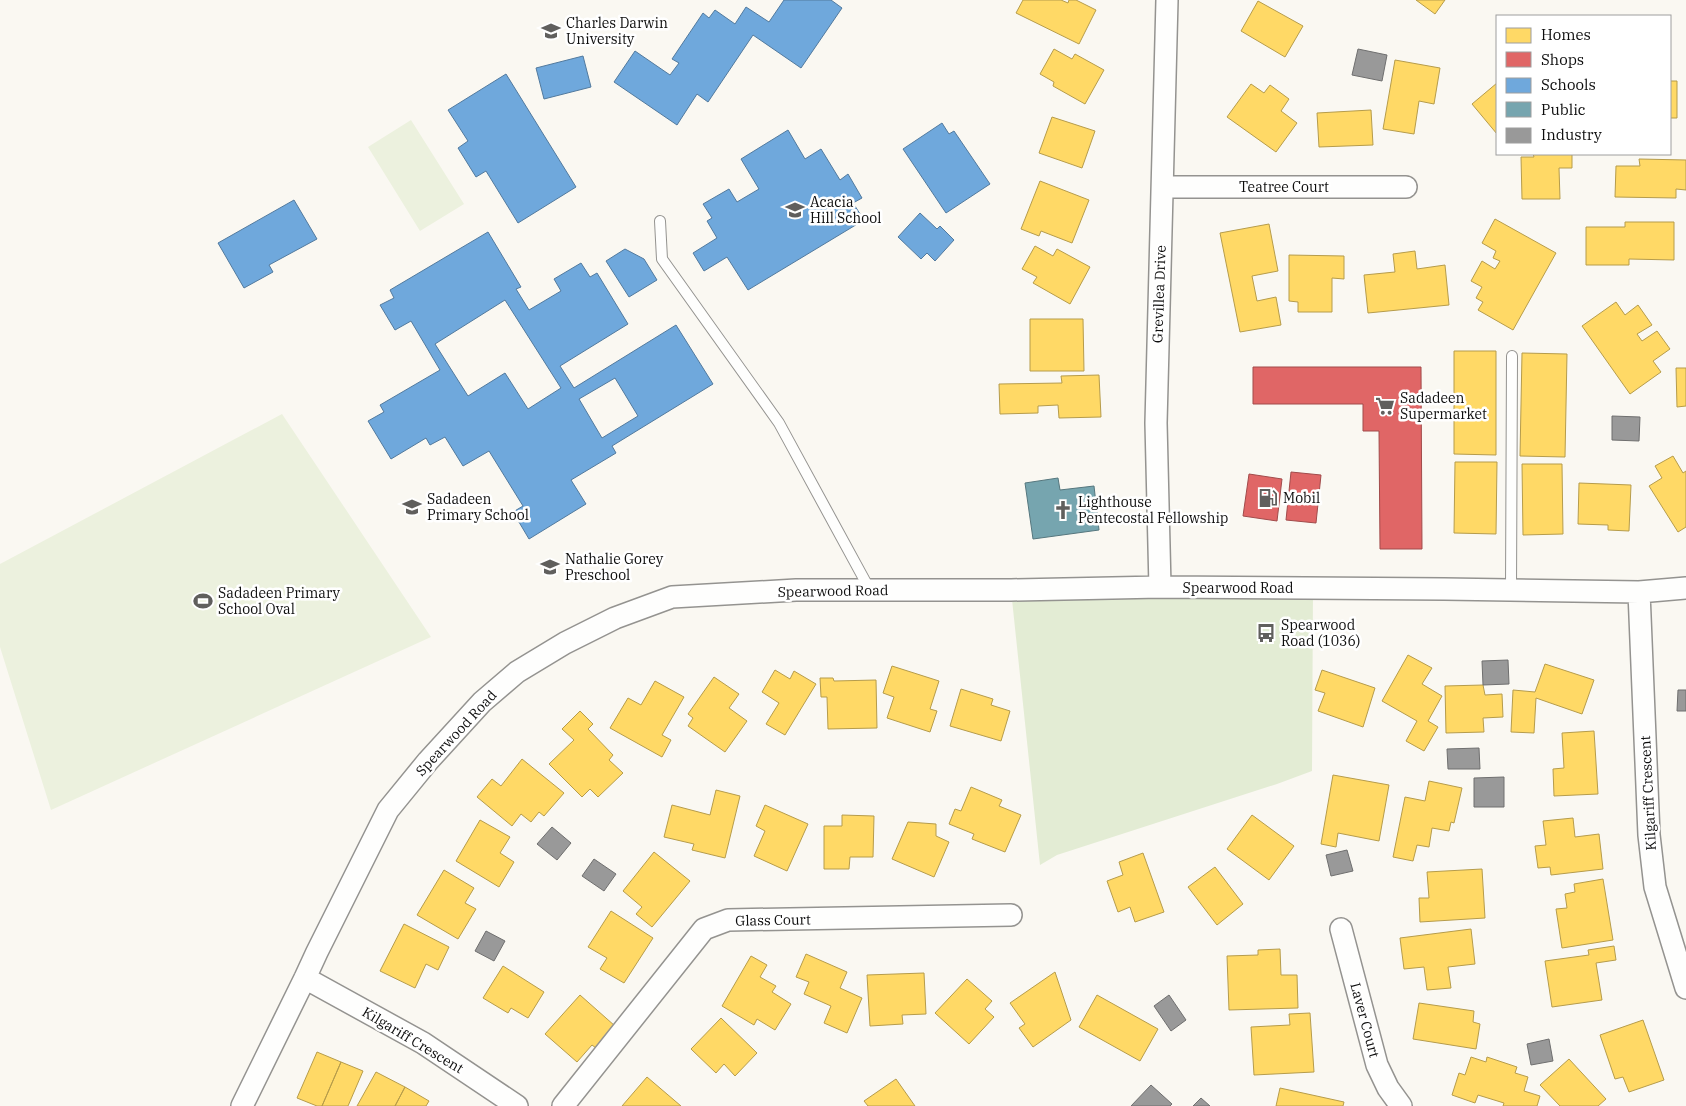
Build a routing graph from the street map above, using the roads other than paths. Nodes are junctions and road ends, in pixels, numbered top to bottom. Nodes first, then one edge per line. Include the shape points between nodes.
1 (1167, 0) edge
2 (1162, 187) junction
3 (1406, 187) dead end
4 (660, 221) dead end
5 (1512, 356) dead end
6 (1160, 587) junction
7 (1686, 588) edge
8 (870, 590) junction
9 (1511, 590) junction
10 (1639, 592) junction
11 (1011, 915) dead end
12 (1342, 929) dead end
13 (305, 978) junction
14 (1686, 988) edge
15 (242, 1106) edge
16 (517, 1106) edge
17 (563, 1106) edge
18 (1401, 1106) edge

1 - 2 street, Grevillea Drive
2 - 3 street, Teatree Court
2 - 6 street, Grevillea Drive via 1156,423
4 - 8 lane via 662,259 779,423
5 - 9 lane
6 - 8 street, Spearwood Road
6 - 9 street, Spearwood Road
7 - 10 street, Spearwood Road
8 - 13 street, Spearwood Road via 796,590 672,597 565,642 516,672 482,702 388,810
9 - 10 street, Spearwood Road
10 - 14 street, Kilgariff Crescent via 1648,835 1655,888
11 - 17 street, Glass Court via 728,920 704,929
12 - 18 street, Laver Court via 1377,1064
13 - 15 street, Spearwood Road
13 - 16 street, Kilgariff Crescent via 423,1043

